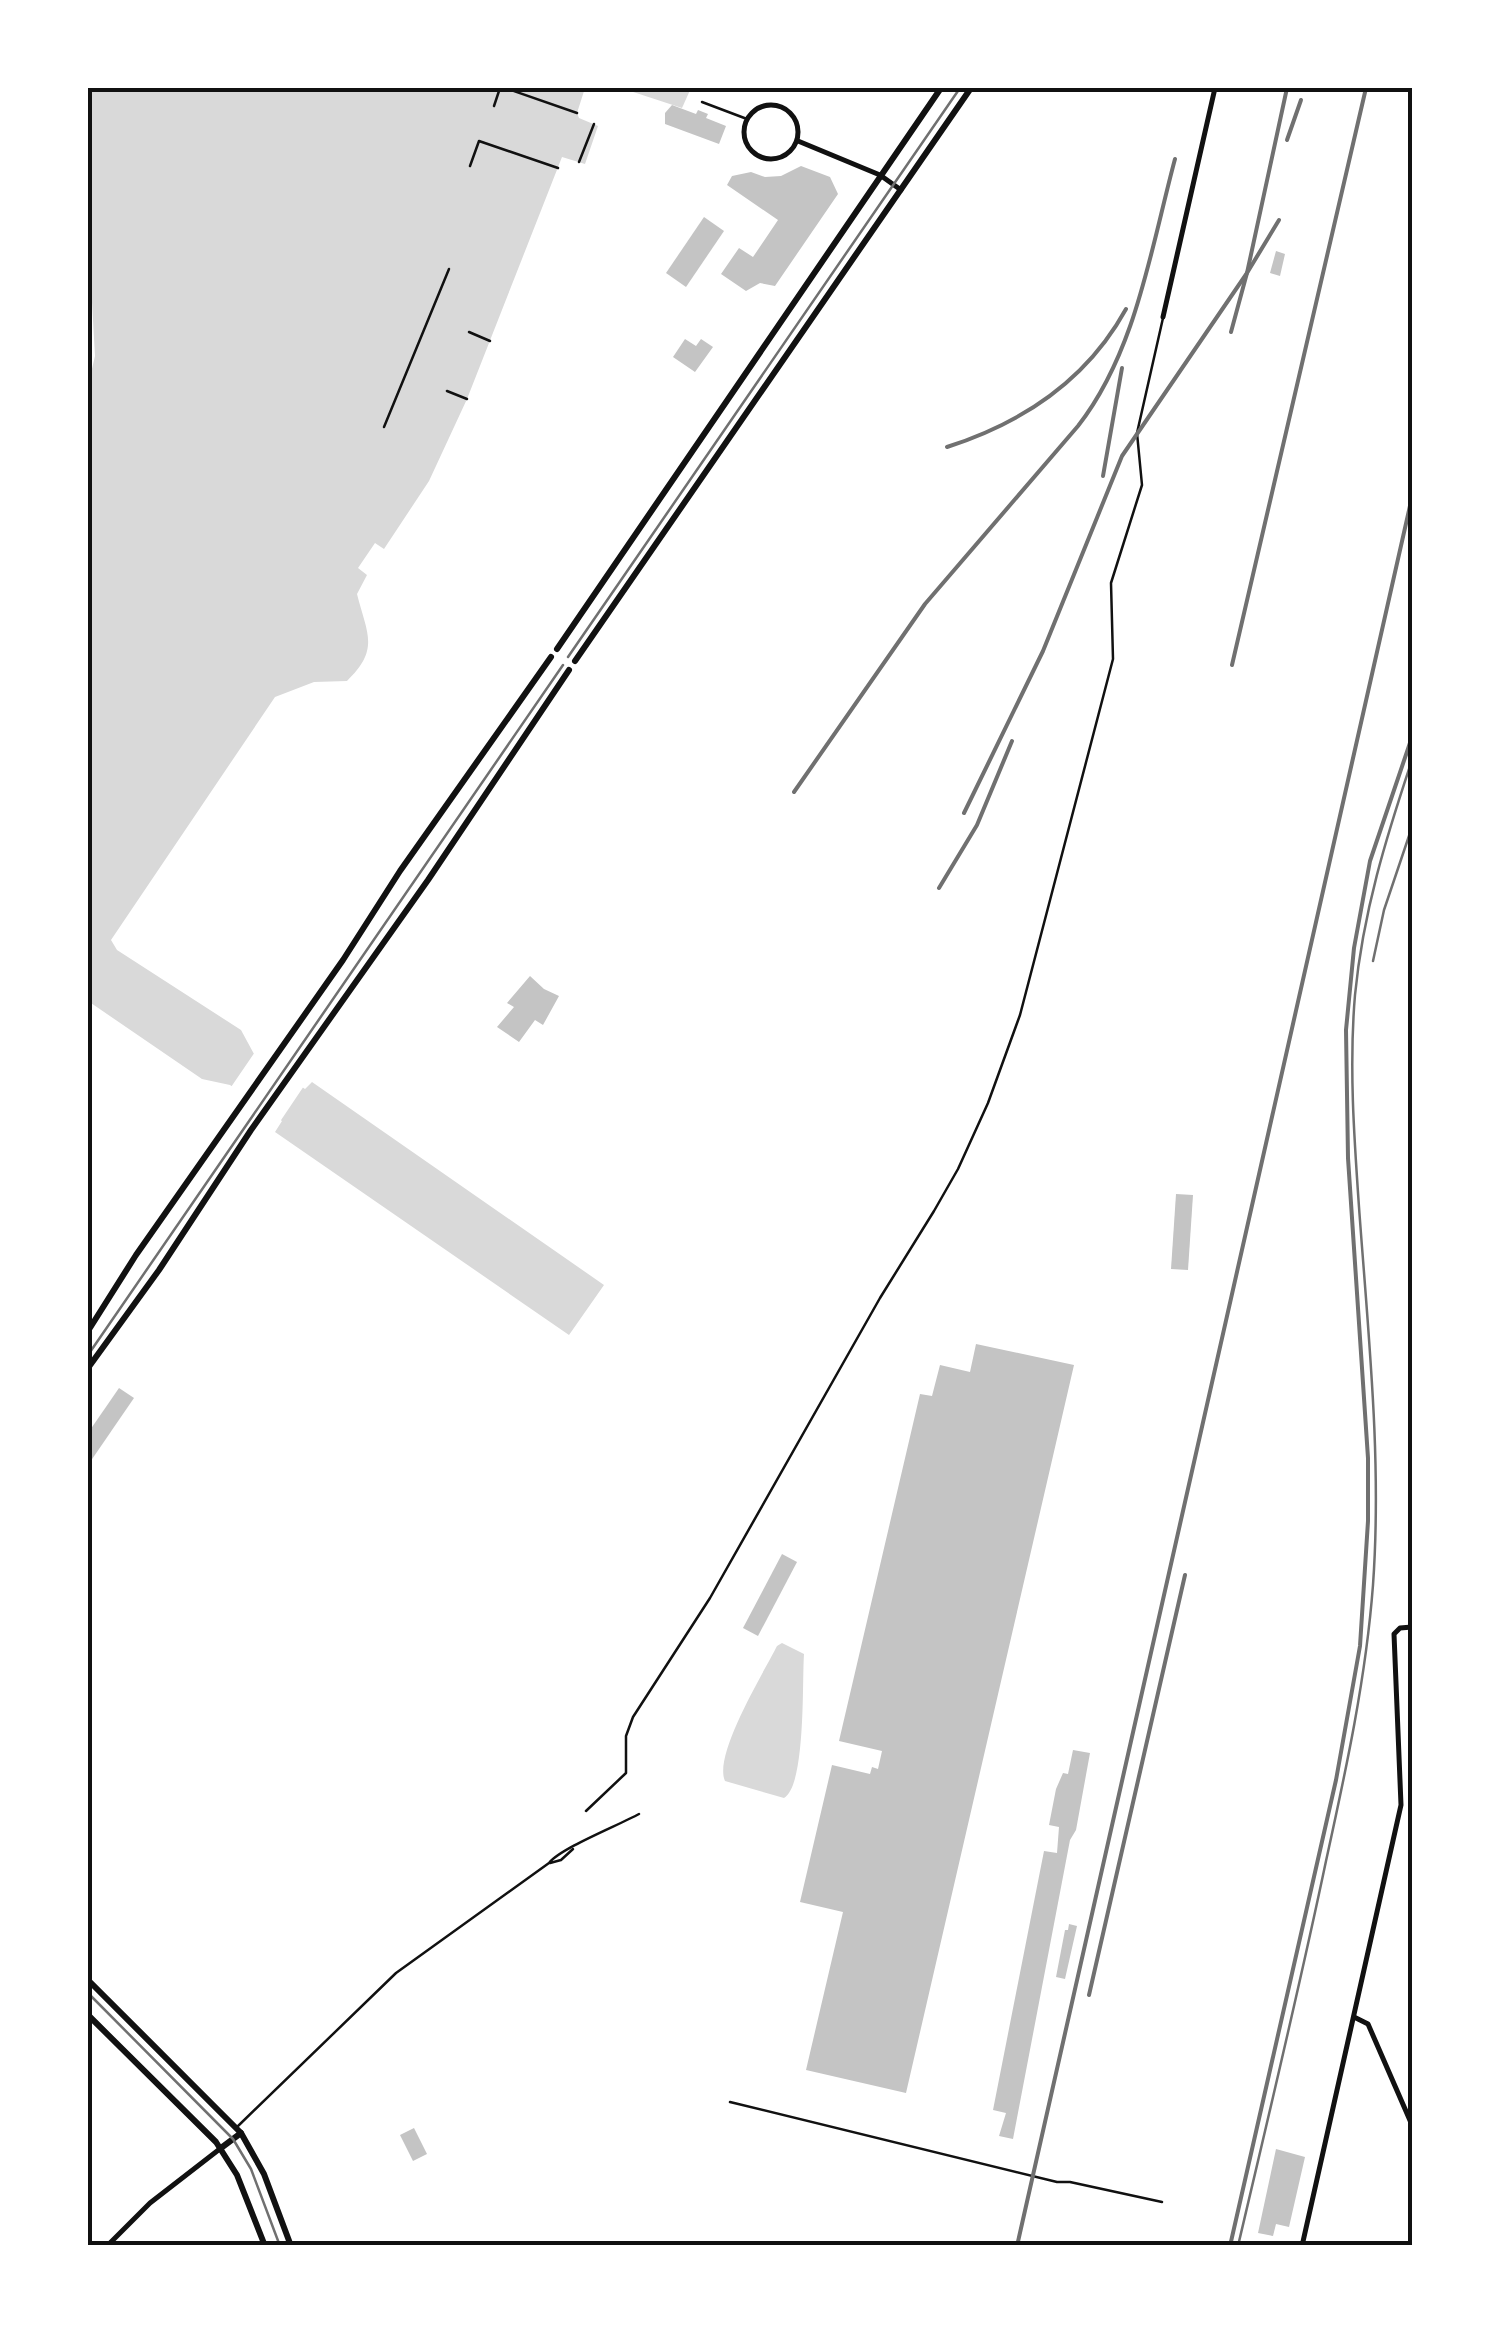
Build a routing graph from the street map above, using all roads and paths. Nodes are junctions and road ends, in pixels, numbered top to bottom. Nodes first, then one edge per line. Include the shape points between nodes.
1 (503, 88) edge
2 (941, 88) edge
3 (971, 88) edge
4 (1215, 88) edge
5 (702, 102) dead end
6 (494, 106) dead end
7 (577, 113) dead end
8 (747, 119) junction
9 (594, 124) dead end
10 (798, 141) junction
11 (579, 162) dead end
12 (470, 166) dead end
13 (558, 168) dead end
14 (880, 175) junction
15 (901, 190) junction
16 (448, 269) dead end
17 (1164, 316) joint
18 (469, 332) dead end
19 (490, 341) dead end
20 (447, 391) dead end
21 (466, 399) dead end
22 (384, 427) dead end
23 (557, 649) dead end
24 (551, 658) dead end
25 (575, 661) dead end
26 (569, 670) dead end
27 (88, 1330) edge
28 (88, 1368) edge
29 (1412, 1627) edge
30 (586, 1811) dead end
31 (639, 1814) dead end
32 (574, 1848) junction
33 (549, 1863) junction
34 (88, 1980) edge
35 (88, 2014) edge
36 (1354, 2017) junction
37 (730, 2102) dead end
38 (1412, 2125) edge
39 (239, 2130) junction
40 (221, 2148) junction
41 (1162, 2202) dead end
42 (107, 2246) edge
43 (265, 2246) edge
44 (291, 2246) edge
45 (1302, 2246) edge

1 - 6 path
1 - 7 path
2 - 14 main road
3 - 15 main road
4 - 17 street
5 - 8 lane
8 - 10 street via 767,104 784,107 796,118
8 - 10 street via 747,145 760,157 778,159
9 - 11 path
10 - 14 street
12 - 13 path via 479,140
14 - 15 street
14 - 23 main road
15 - 25 main road
16 - 22 path
17 - 30 lane via 1137,433 1142,485 1110,584 1113,658 1020,1015 988,1104 942,1198 633,1717 626,1773
18 - 19 path
20 - 21 path
24 - 27 main road
26 - 28 main road
29 - 36 street via 1394,1634 1402,1806
31 - 32 lane
32 - 33 lane
32 - 33 lane
33 - 39 lane via 396,1973
34 - 39 main road
35 - 40 main road
36 - 38 street via 1368,2024
36 - 45 street
37 - 41 path
39 - 40 main road
39 - 44 main road
40 - 42 street
40 - 43 main road

